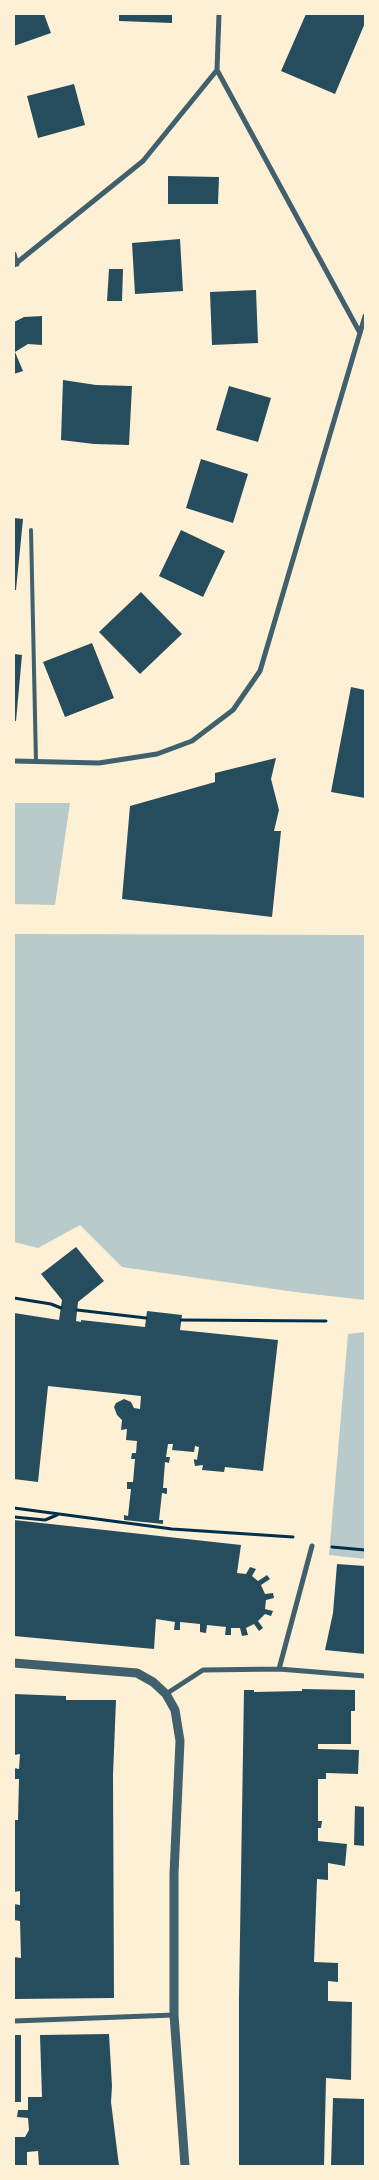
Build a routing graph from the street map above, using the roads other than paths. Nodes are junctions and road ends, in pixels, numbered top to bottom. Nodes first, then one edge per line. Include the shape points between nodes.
1 (219, 14) edge
2 (217, 70) junction
3 (14, 254) edge
4 (15, 264) edge
5 (365, 316) edge
6 (360, 333) junction
7 (31, 530) dead end
8 (14, 761) edge
9 (36, 762) junction
10 (312, 1546) road end
11 (14, 1663) edge
12 (279, 1669) junction
13 (365, 1676) edge
14 (166, 1694) junction
15 (174, 2015) junction
16 (14, 2021) edge
17 (185, 2166) edge

1 - 2 street
2 - 4 street via 143,161
2 - 6 street
3 - 4 street
5 - 6 street
6 - 9 street via 260,671 233,710 192,741 157,754 99,762
7 - 9 lane
8 - 9 street
10 - 12 street
11 - 14 street via 136,1673
12 - 13 street
12 - 14 street via 203,1670
14 - 15 street via 176,1710 180,1741 174,1874
15 - 16 street
15 - 17 street

